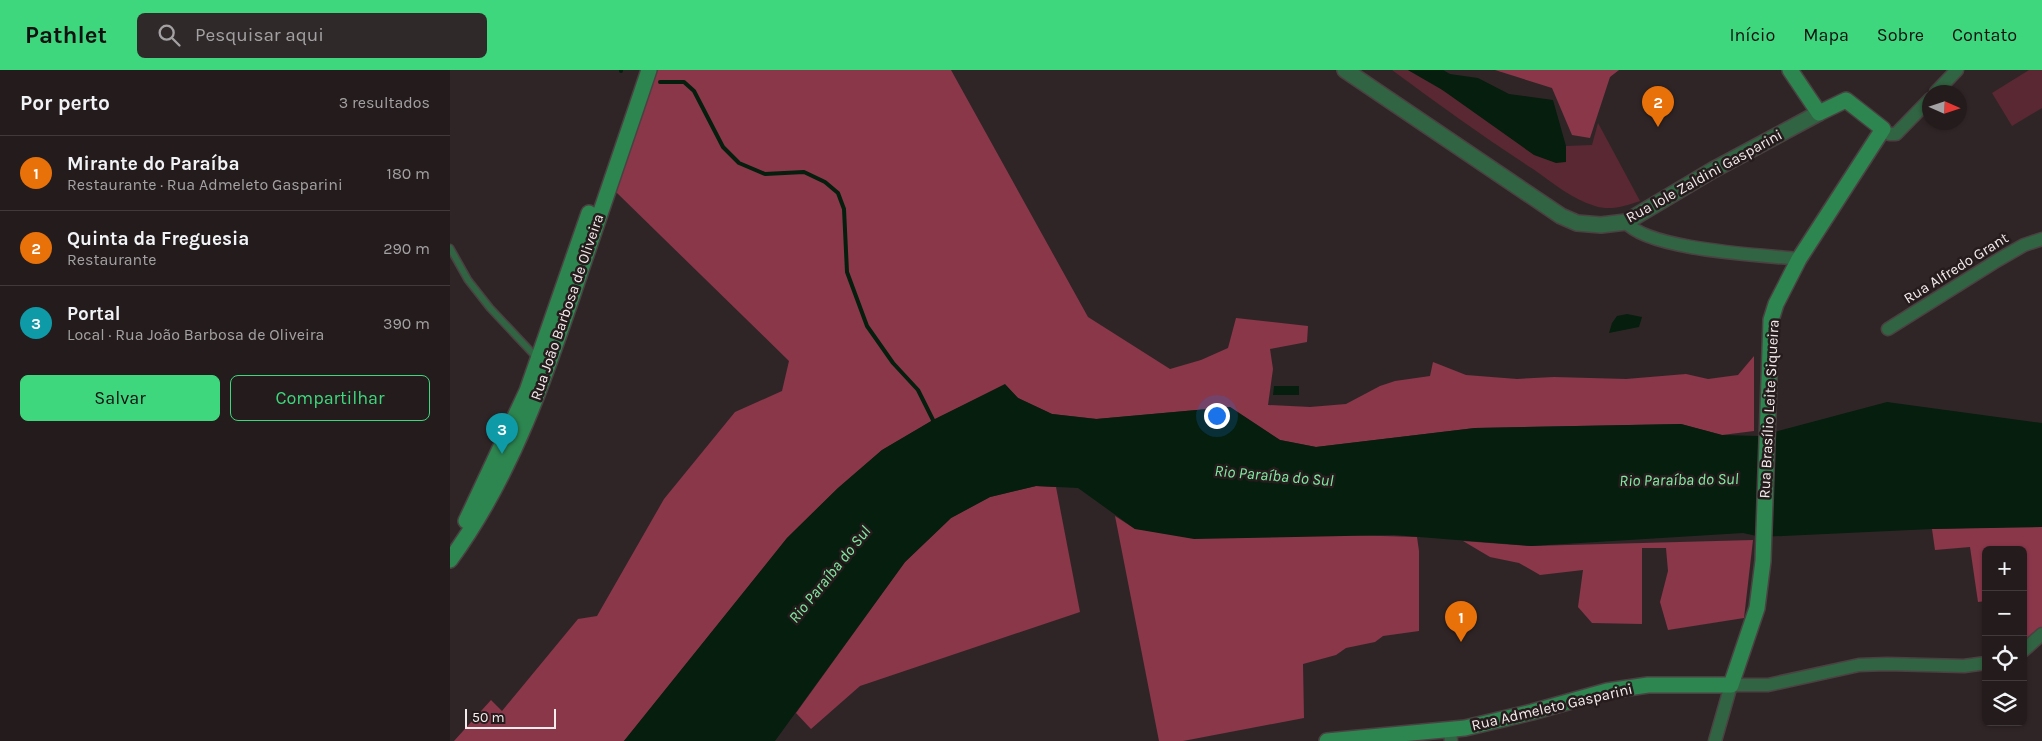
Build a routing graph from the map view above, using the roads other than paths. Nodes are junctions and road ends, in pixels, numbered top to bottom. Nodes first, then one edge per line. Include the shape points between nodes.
1 (639, 70) edge
2 (649, 70) edge
3 (1345, 70) edge
4 (1790, 70) edge
5 (1957, 70) edge
6 (1943, 85) edge
7 (1922, 107) edge
8 (1818, 113) junction
9 (1883, 129) junction
10 (1626, 222) junction
11 (2042, 239) edge
12 (450, 248) edge
13 (1799, 259) junction
14 (1888, 329) dead end
15 (539, 360) junction
16 (450, 549) edge
17 (450, 560) edge
18 (2042, 634) edge
19 (2027, 647) edge
20 (1982, 664) edge
21 (1731, 685) junction
22 (1450, 735) edge
23 (1327, 741) edge
24 (1716, 741) edge

1 - 15 main road, Rua João Barbosa de Oliveira
2 - 17 main road, Rua João Barbosa de Oliveira via 531,412 505,470
3 - 10 street, Rua Iole Zaldini Gasparini via 1561,216 1577,223
4 - 8 main road
5 - 6 street
7 - 9 street via 1896,134 1889,134
8 - 9 main road, Rua Iole Zaldini Gasparini via 1846,100
8 - 10 street, Rua Iole Zaldini Gasparini
9 - 13 main road, Rua Brasílio Leite Siqueira
10 - 13 street via 1630,228 1653,239 1676,244
11 - 14 street, Rua Alfredo Grant via 1998,260
12 - 15 lane via 468,280 490,308
13 - 21 main road, Rua Brasílio Leite Siqueira via 1771,320 1763,561 1757,608
15 - 16 main road, Rua João Barbosa de Oliveira via 500,450
18 - 19 street
20 - 21 street, Rua Admeleto Gasparini via 1859,665 1768,685
21 - 22 main road, Rua Admeleto Gasparini via 1648,685 1607,691 1465,728
21 - 24 street
22 - 23 main road, Rua Admeleto Gasparini

